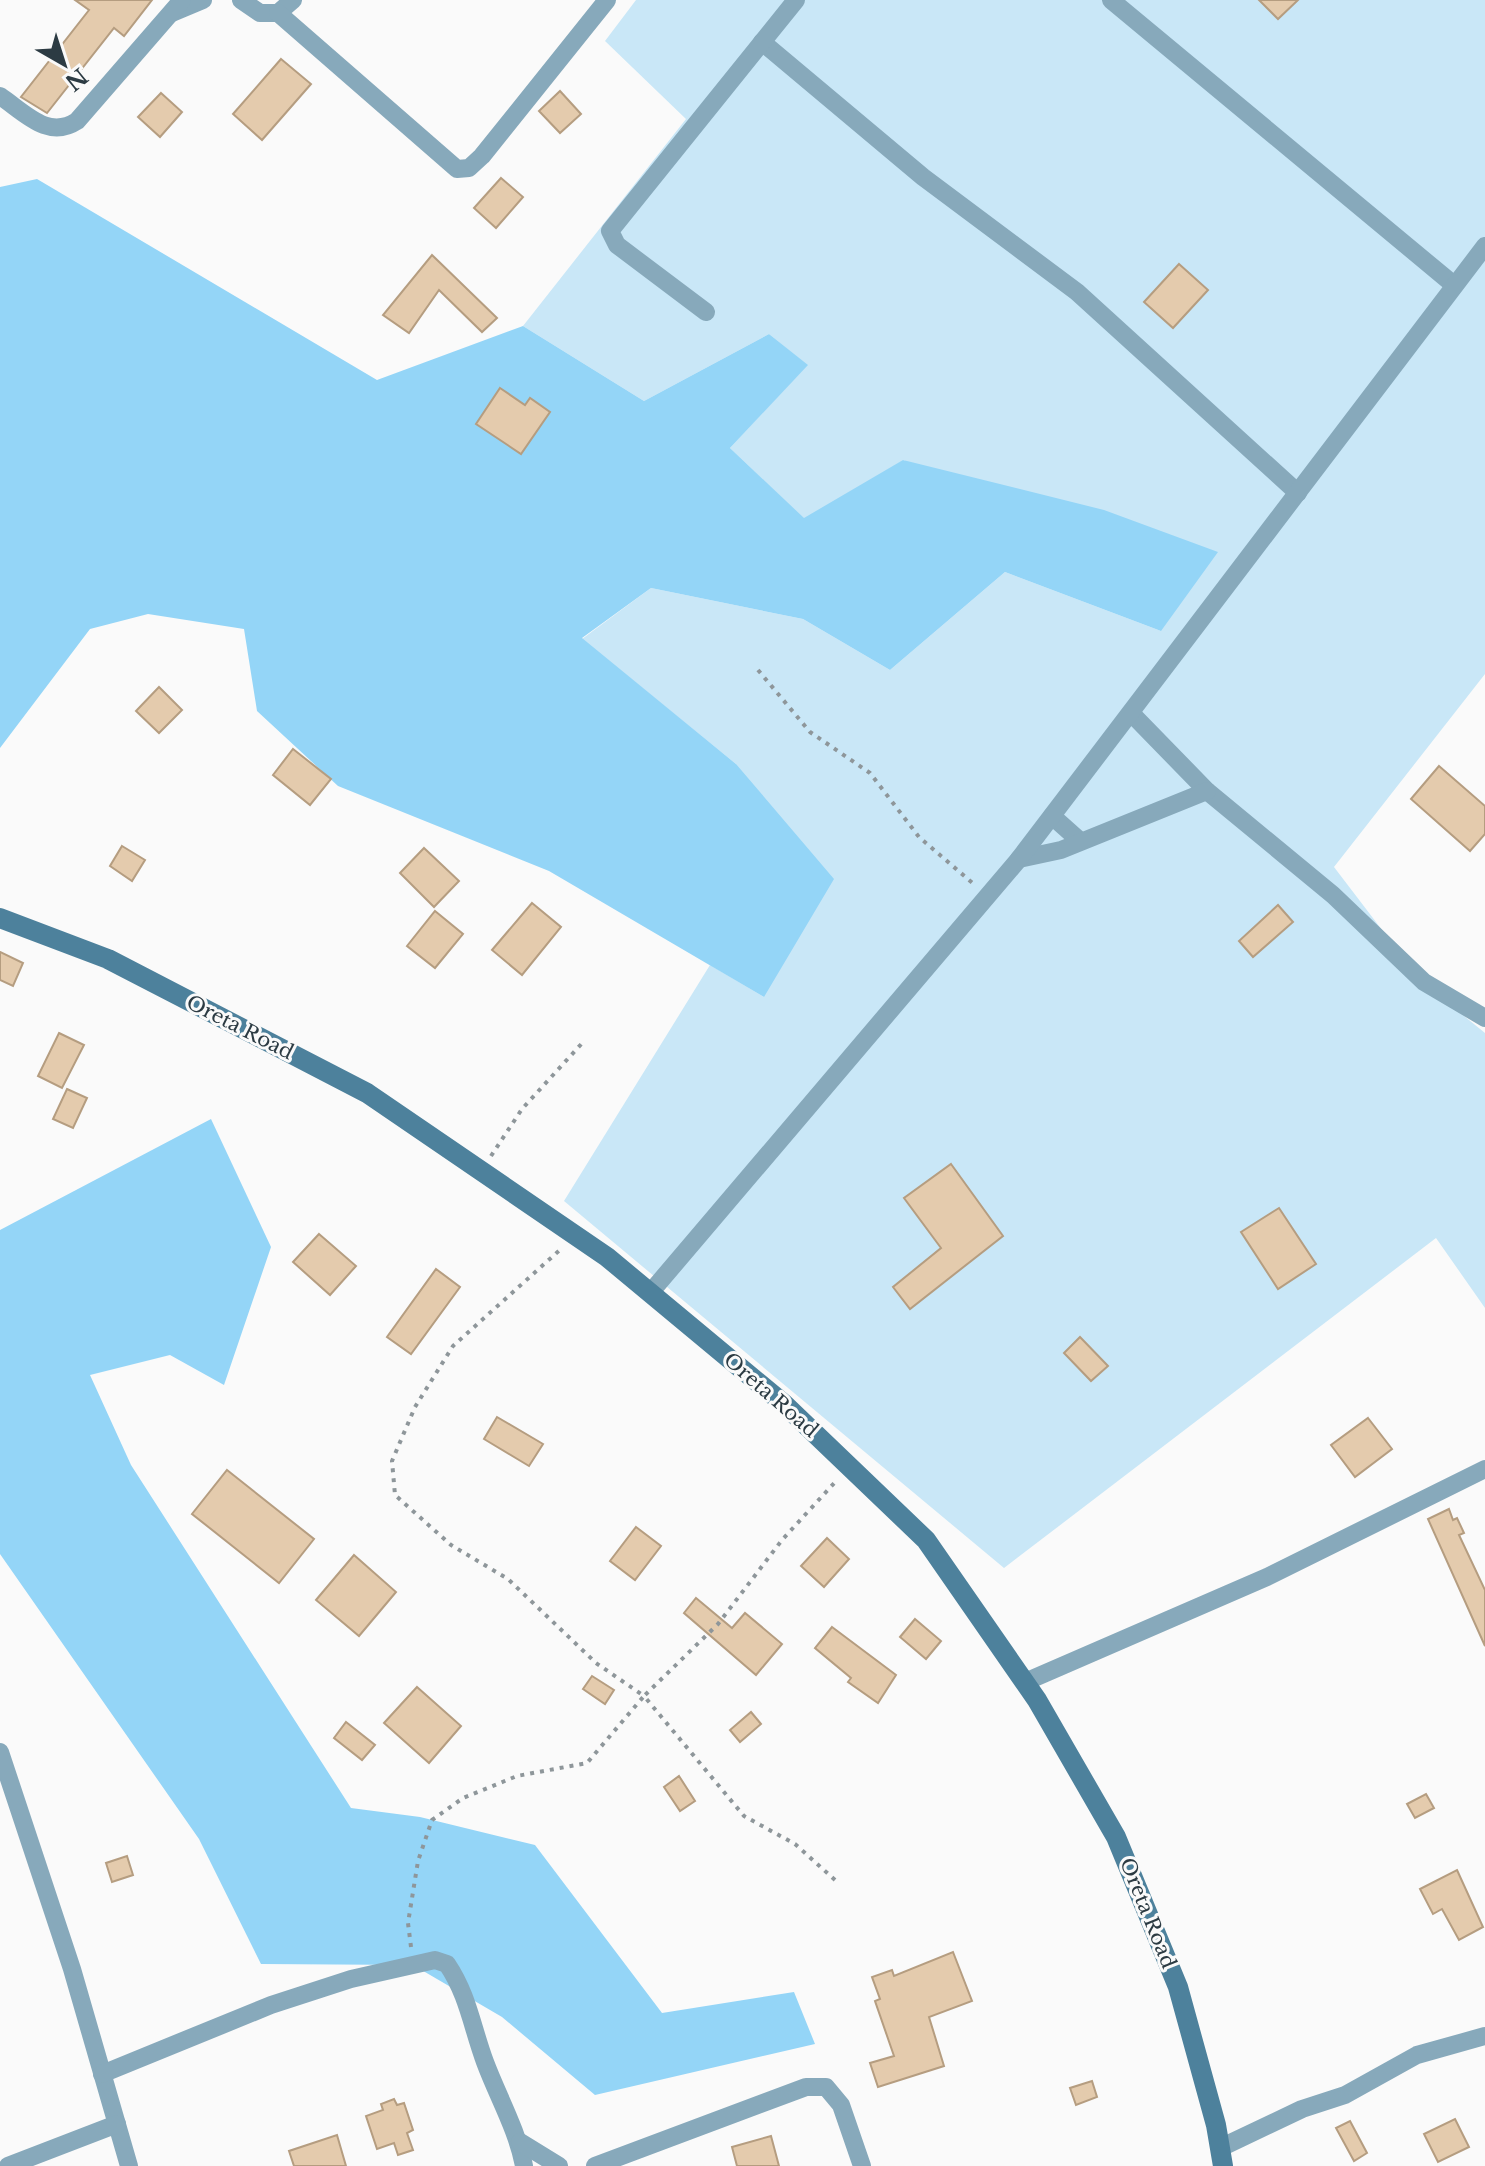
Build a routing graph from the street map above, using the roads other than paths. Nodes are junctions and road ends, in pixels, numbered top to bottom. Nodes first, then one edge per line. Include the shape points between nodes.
1 (203, 0) edge
2 (241, 0) edge
3 (293, 0) edge
4 (607, 0) edge
5 (796, 0) edge
6 (1111, 0) edge
7 (177, 7) edge
8 (278, 13) junction
9 (762, 42) junction
10 (0, 96) edge
11 (1485, 246) edge
12 (1454, 285) junction
13 (706, 312) dead end
14 (1298, 493) junction
15 (1131, 713) junction
16 (1207, 791) junction
17 (1052, 816) junction
18 (1080, 841) junction
19 (1019, 859) junction
20 (0, 918) edge
21 (1485, 1018) edge
22 (650, 1293) junction
23 (1485, 1469) edge
24 (1025, 1682) junction
25 (0, 1752) edge
26 (1485, 2036) edge
27 (102, 2074) junction
28 (117, 2124) junction
29 (520, 2142) junction
30 (1221, 2157) edge
31 (8, 2166) edge
32 (129, 2166) edge
33 (524, 2166) edge
34 (559, 2166) edge
35 (595, 2166) edge
36 (862, 2166) edge

1 - 7 street
2 - 8 street via 260,13
3 - 8 street
4 - 8 street via 482,156 469,168 457,169
5 - 9 street
6 - 12 street
7 - 10 street via 65,129 48,130
9 - 13 street via 610,231 617,245
9 - 14 street via 923,177 1077,292
11 - 12 street
12 - 14 street
14 - 15 street
15 - 16 street
15 - 17 street
16 - 18 street
16 - 21 street via 1333,895 1424,982
17 - 18 street
17 - 19 street
18 - 19 street
19 - 22 street
20 - 22 street, Oreta Road via 108,959 353,1086 576,1236
22 - 24 street, Oreta Road via 784,1404 926,1540
23 - 24 street via 1267,1577
24 - 30 street, Oreta Road via 1116,1837 1178,1987
25 - 27 street
26 - 30 street via 1417,2055 1345,2095 1302,2109
27 - 28 street
27 - 29 street via 271,2005 435,1960 447,1964 459,1981 484,2059
28 - 31 street
28 - 32 street
29 - 33 street
29 - 34 street
35 - 36 street via 806,2087 826,2087 841,2105

